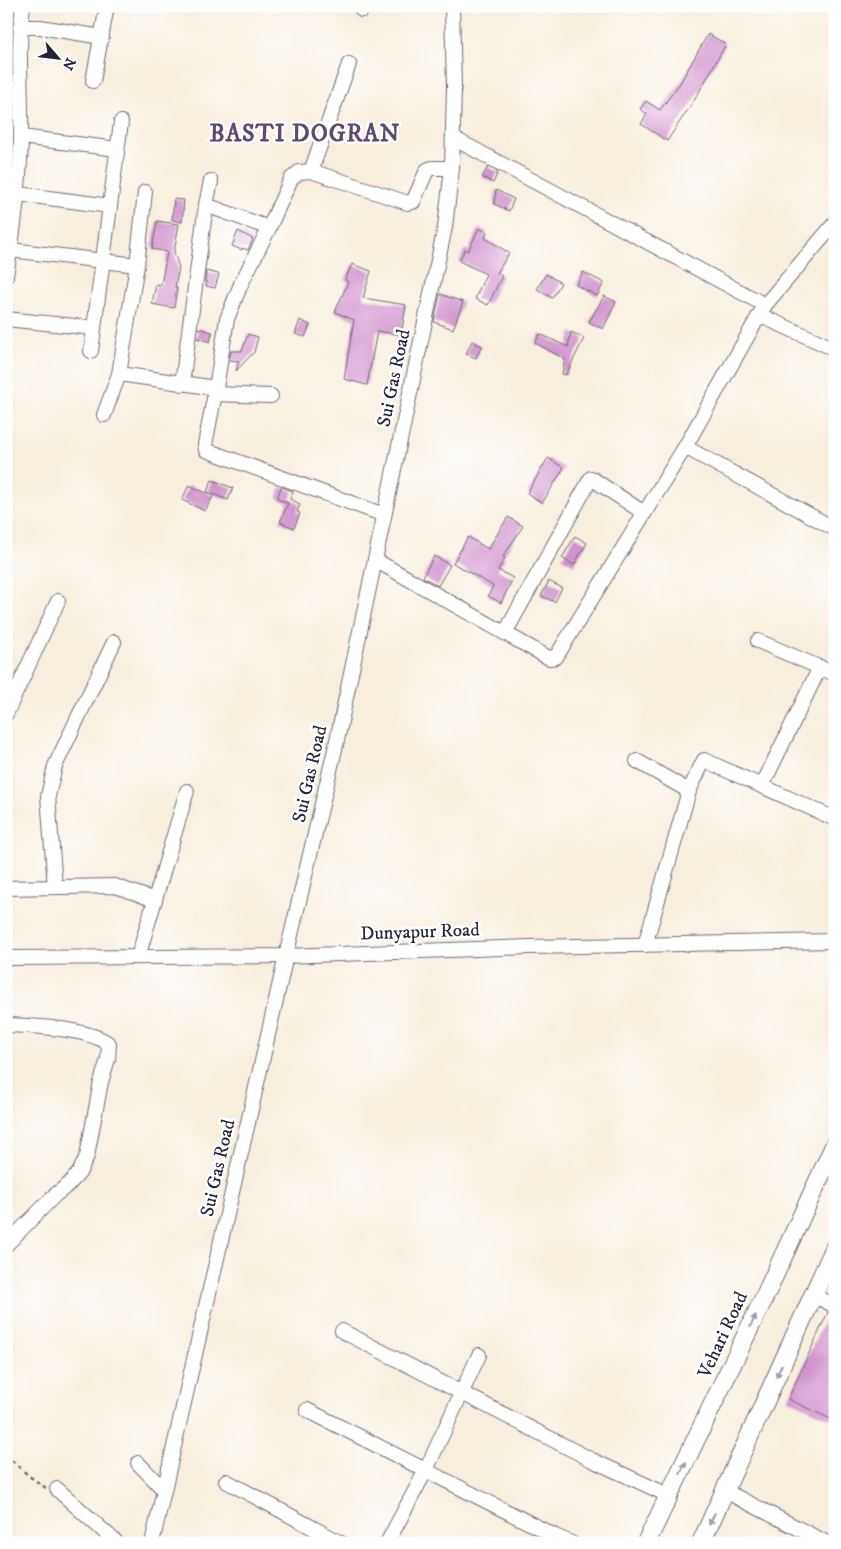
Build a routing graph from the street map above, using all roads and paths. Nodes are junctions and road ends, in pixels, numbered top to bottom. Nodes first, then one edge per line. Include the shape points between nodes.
1 (23, 6) edge
2 (107, 6) edge
3 (452, 6) edge
4 (20, 27) junction
5 (102, 37) junction
6 (349, 64) dead end
7 (93, 81) dead end
8 (120, 122) dead end
9 (21, 137) junction
10 (453, 138) junction
11 (117, 149) junction
12 (452, 168) junction
13 (311, 171) junction
14 (212, 181) dead end
15 (145, 192) dead end
16 (18, 194) junction
17 (206, 205) junction
18 (110, 206) junction
19 (835, 223) edge
20 (270, 228) junction
21 (11, 250) junction
22 (103, 261) junction
23 (137, 265) junction
24 (6, 276) edge
25 (762, 310) junction
26 (6, 319) edge
27 (94, 328) junction
28 (835, 349) edge
29 (91, 351) dead end
30 (119, 374) junction
31 (182, 384) junction
32 (216, 391) junction
33 (271, 396) dead end
34 (104, 415) dead end
35 (685, 447) junction
36 (644, 513) junction
37 (384, 515) junction
38 (835, 529) edge
39 (375, 560) junction
40 (58, 601) dead end
41 (505, 634) junction
42 (758, 640) dead end
43 (114, 642) dead end
44 (820, 667) junction
45 (835, 674) edge
46 (6, 714) edge
47 (636, 761) dead end
48 (762, 786) junction
49 (187, 791) dead end
50 (689, 792) junction
51 (835, 819) edge
52 (55, 887) junction
53 (6, 888) edge
54 (155, 900) junction
55 (835, 941) edge
56 (645, 945) junction
57 (286, 956) junction
58 (138, 957) junction
59 (6, 958) edge
60 (6, 1025) edge
61 (835, 1144) edge
62 (6, 1245) edge
63 (835, 1247) edge
64 (813, 1295) junction
65 (835, 1306) edge
66 (342, 1331) dead end
67 (479, 1356) dead end
68 (462, 1393) junction
69 (308, 1410) dead end
70 (6, 1454) edge
71 (138, 1463) dead end
72 (426, 1470) junction
73 (226, 1481) dead end
74 (57, 1489) joint
75 (164, 1490) junction
76 (725, 1491) junction
77 (670, 1496) junction
78 (318, 1537) edge
79 (111, 1541) edge
80 (152, 1543) edge
81 (342, 1543) edge
82 (387, 1543) edge
83 (571, 1543) edge
84 (646, 1543) edge
85 (701, 1543) edge
86 (827, 1543) edge

1 - 4 street
2 - 5 street
3 - 10 street, Sui Gas Road
4 - 5 street
4 - 9 street
5 - 7 street
6 - 13 street
8 - 11 street
9 - 11 street
9 - 16 street
10 - 12 street, Sui Gas Road
10 - 25 street
11 - 18 street
12 - 13 street via 427,170 417,197 408,203
12 - 37 street, Sui Gas Road via 445,227
13 - 20 street via 299,172 291,179
14 - 17 street
15 - 23 street
16 - 18 street
16 - 21 street
17 - 20 street
17 - 31 street
18 - 22 street
19 - 25 street
20 - 32 street via 227,319
21 - 22 street
21 - 24 street
22 - 23 street
22 - 27 street
23 - 30 street
25 - 28 street
25 - 35 street
26 - 27 street
27 - 29 street
30 - 31 street
30 - 34 street
31 - 32 street
32 - 33 street
32 - 37 street via 206,450
35 - 36 street
35 - 38 street
36 - 41 street via 556,657 549,658
36 - 41 street via 591,478
37 - 39 street, Sui Gas Road
39 - 41 street
39 - 57 street, Sui Gas Road via 336,745
40 - 46 street
42 - 44 street
43 - 52 street via 55,766 48,796
44 - 45 street
44 - 48 street
47 - 50 street
48 - 50 street via 704,760
48 - 51 street
49 - 54 street
50 - 56 street
52 - 53 street
52 - 54 street via 115,886
54 - 58 street
55 - 56 street, Dunyapur Road
56 - 57 street, Dunyapur Road
57 - 58 street, Dunyapur Road
57 - 75 street, Sui Gas Road
58 - 59 street, Dunyapur Road
60 - 62 street via 48,1027 101,1038 108,1044 108,1059 87,1156 79,1173
77 -> 61 main road, Vehari Road
63 - 64 main road
64 - 65 street
64 -> 76 main road
66 - 68 street
67 - 68 street
68 - 72 street
68 - 77 street
69 - 72 street
70 - 74 path via 42,1486
71 - 75 street
72 - 82 street
72 - 83 street
73 - 78 street
74 - 79 street
75 - 80 street, Sui Gas Road
76 -> 85 main road
76 - 86 street
77 - 84 main road, Vehari Road
78 - 81 street

